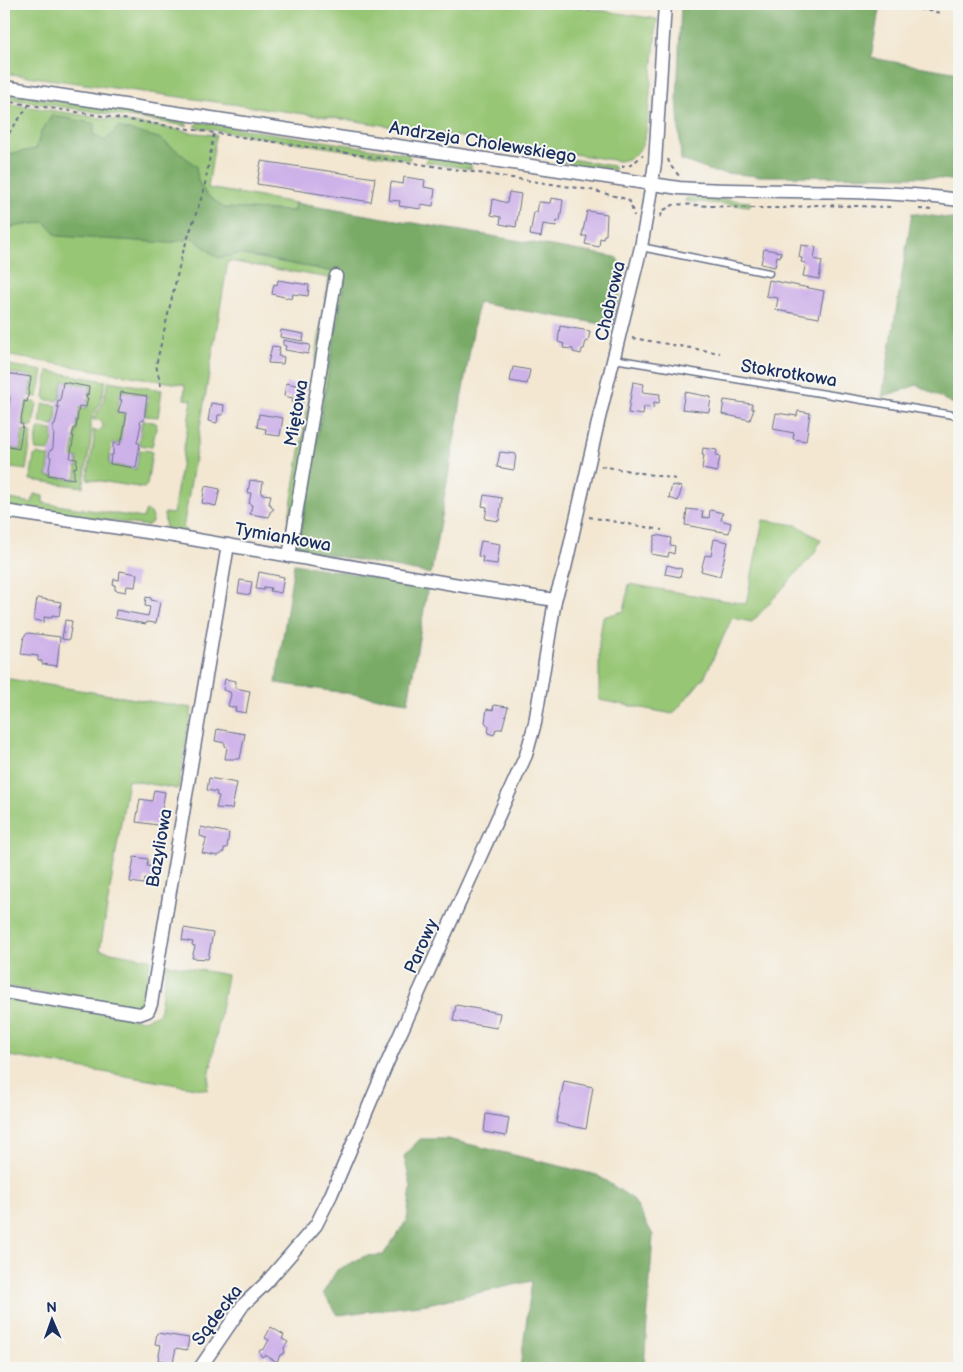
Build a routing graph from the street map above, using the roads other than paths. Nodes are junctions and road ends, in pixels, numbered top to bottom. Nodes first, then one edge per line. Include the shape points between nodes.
1 (665, 4) edge
2 (4, 87) edge
3 (652, 184) junction
4 (959, 200) edge
5 (641, 247) junction
6 (769, 273) dead end
7 (336, 276) dead end
8 (614, 359) junction
9 (959, 416) edge
10 (4, 515) edge
11 (228, 545) junction
12 (289, 556) junction
13 (555, 600) junction
14 (4, 992) edge
15 (264, 1284) joint
16 (200, 1368) edge

1 - 3 street, Chabrowa
2 - 3 street, Andrzeja Cholewskiego
3 - 4 street, Andrzeja Cholewskiego via 739,192 860,192
3 - 5 street, Chabrowa
5 - 6 lane
5 - 8 street, Chabrowa
7 - 12 street, Miętowa
8 - 9 lane, Stokrotkowa
8 - 13 street, Chabrowa
10 - 11 street, Tymiankowa
11 - 12 street, Tymiankowa
11 - 14 street, Bazyliowa via 148,1011 140,1014
12 - 13 street, Tymiankowa
13 - 15 street, Parowy via 535,723 526,755 331,1195 316,1224
15 - 16 street, Sądecka via 243,1305

